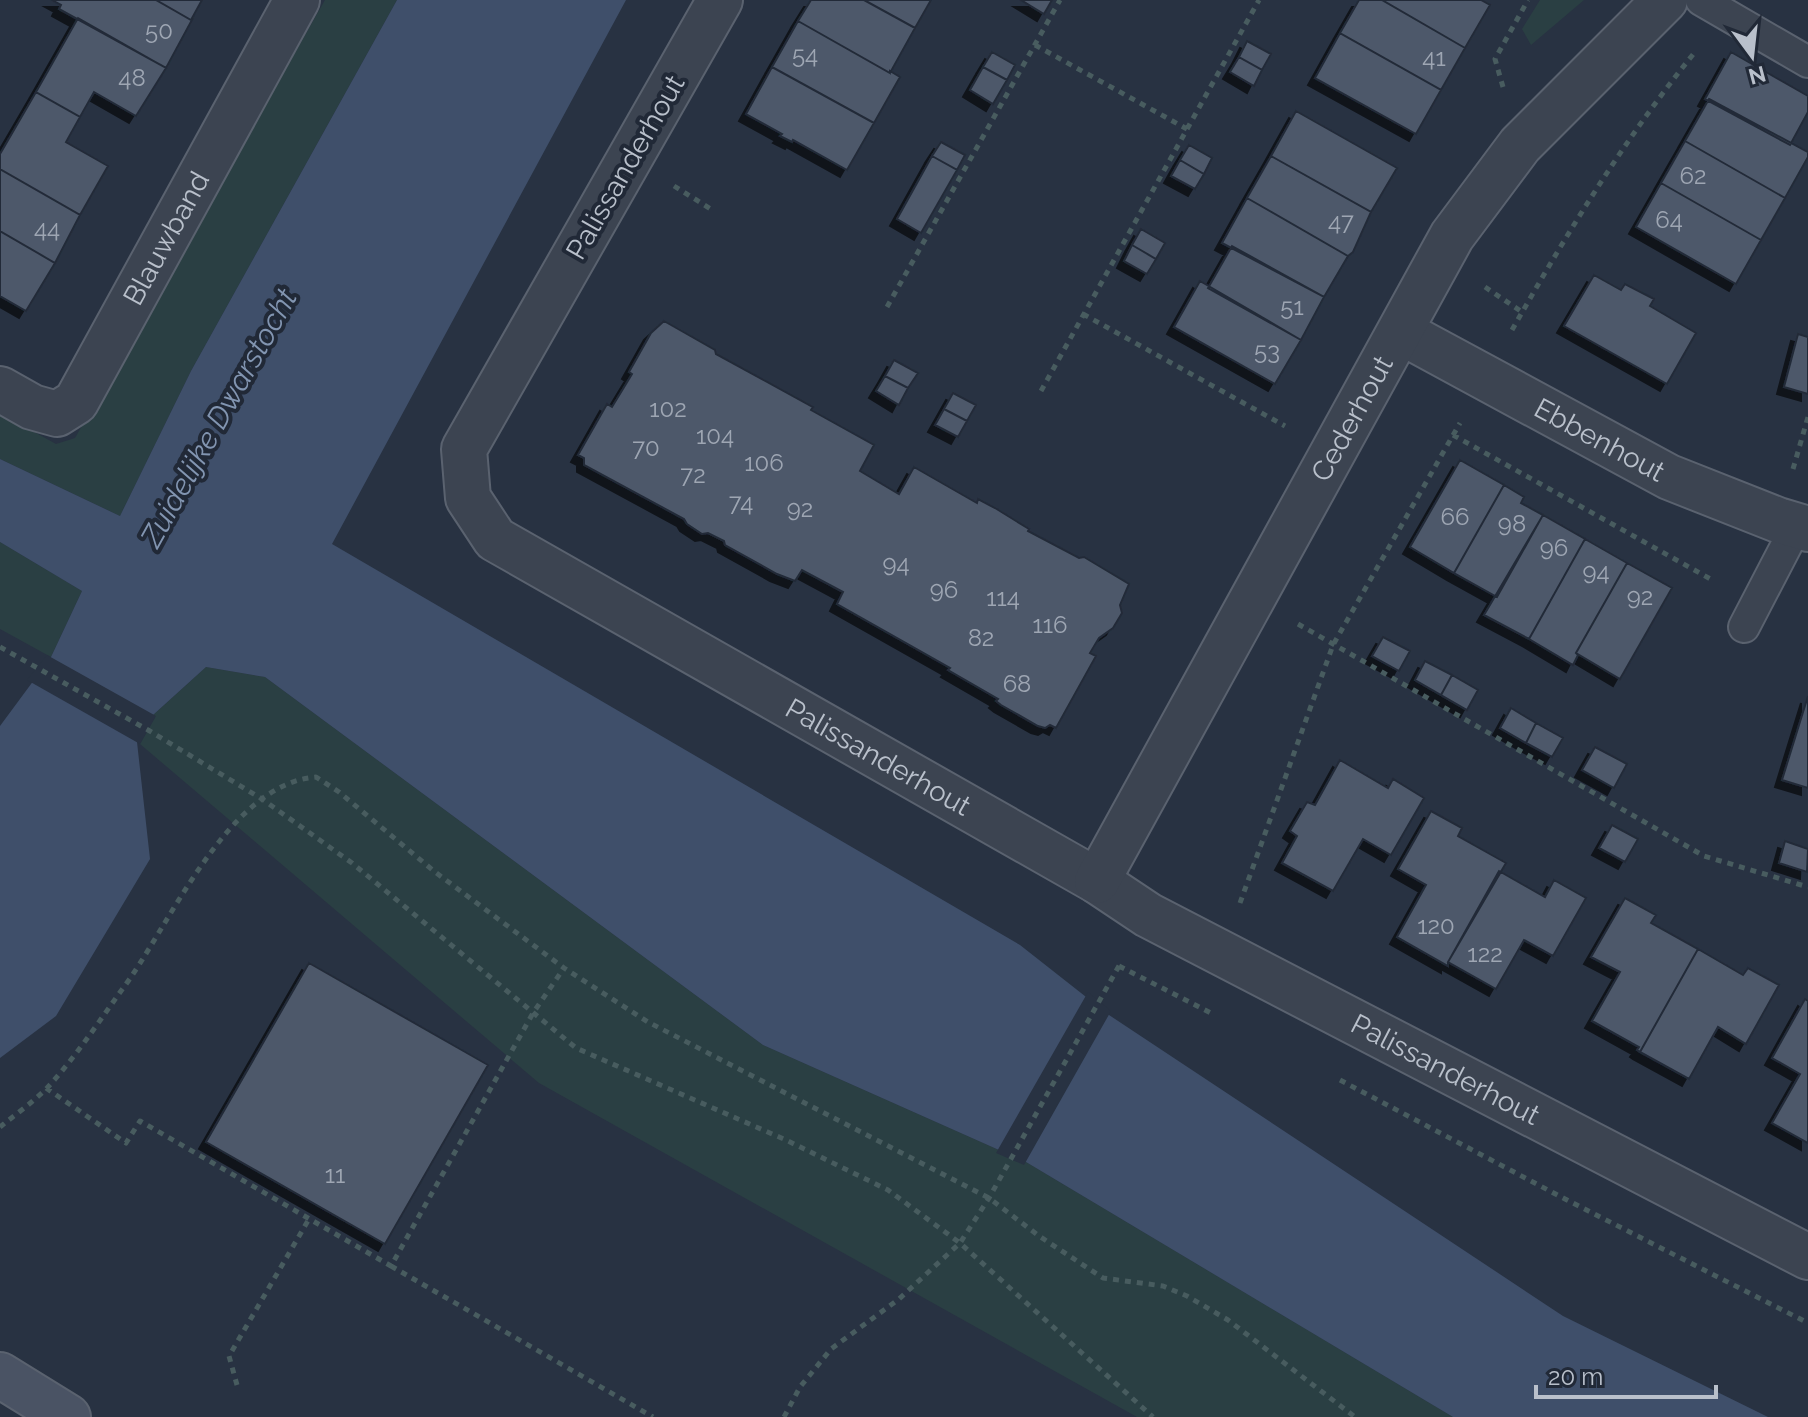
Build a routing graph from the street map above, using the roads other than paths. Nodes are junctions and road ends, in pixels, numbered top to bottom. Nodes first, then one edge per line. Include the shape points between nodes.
1 (297, 0) edge
2 (720, 0) edge
3 (1665, 0) edge
4 (1714, 7) edge
5 (1808, 62) edge
6 (1401, 332) junction
7 (0, 389) edge
8 (1802, 528) edge
9 (1750, 616) road end
10 (1097, 881) junction
11 (1808, 1257) edge
12 (0, 1375) edge
13 (68, 1417) edge

1 - 7 street, Blauwband via 76,402 57,414
2 - 10 street, Palissanderhout via 464,449 468,498 495,539
3 - 6 street, Cederhout via 1520,145 1452,236
4 - 5 lane
6 - 8 street, Ebbenhout via 1669,477
6 - 10 street, Cederhout
8 - 9 lane
10 - 11 street, Palissanderhout via 1148,915
12 - 13 street

